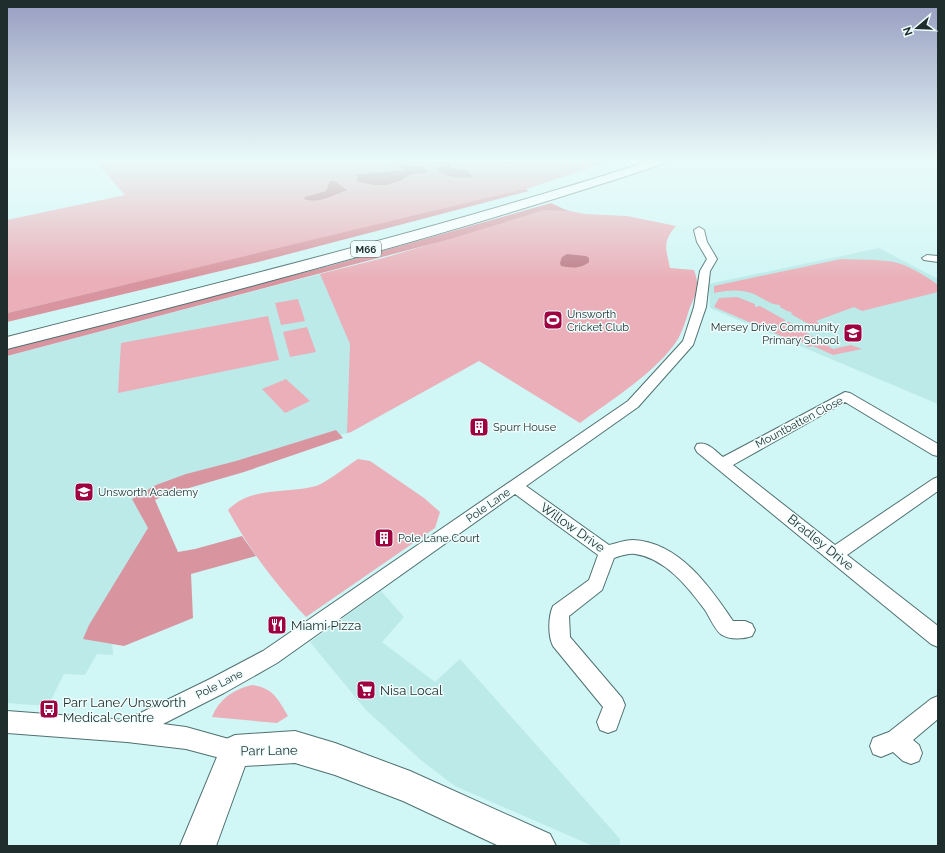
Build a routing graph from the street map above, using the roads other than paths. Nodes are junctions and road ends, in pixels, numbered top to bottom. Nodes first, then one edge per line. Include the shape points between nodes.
1 (504, 201) edge
2 (539, 201) edge
3 (699, 230) dead end
4 (927, 258) dead end
5 (938, 259) edge
6 (66, 322) junction
7 (7, 331) edge
8 (30, 331) junction
9 (7, 343) edge
10 (702, 448) dead end
11 (938, 451) edge
12 (722, 464) junction
13 (938, 483) edge
14 (515, 486) junction
15 (607, 553) junction
16 (835, 554) junction
17 (745, 630) dead end
18 (938, 638) edge
19 (938, 706) edge
20 (7, 722) edge
21 (608, 722) dead end
22 (127, 730) junction
23 (896, 746) dead end
24 (235, 751) junction
25 (198, 846) edge
26 (538, 846) edge

1 - 6 highway, M66
2 - 6 highway, M66 via 484,217
3 - 14 street, Pole Lane via 702,242 712,259 705,271 700,307 689,342 633,404
4 - 5 street
6 - 8 highway, M66
7 - 8 highway, M66
8 - 9 highway, M66
10 - 12 street, Bradley Drive
11 - 12 street, Mountbatten Close via 845,396
12 - 16 street, Bradley Drive
13 - 16 street
14 - 15 street, Willow Drive
14 - 22 street, Pole Lane via 270,657
15 - 17 street, Willow Drive via 633,547 654,552 683,572 704,593 728,629
15 - 21 street via 596,585 560,612 560,640 615,705
16 - 18 street, Bradley Drive
19 - 23 street
20 - 22 street, Parr Lane
22 - 24 street, Parr Lane via 186,738
24 - 25 street
24 - 26 street, Parr Lane via 295,747 335,759 410,787

